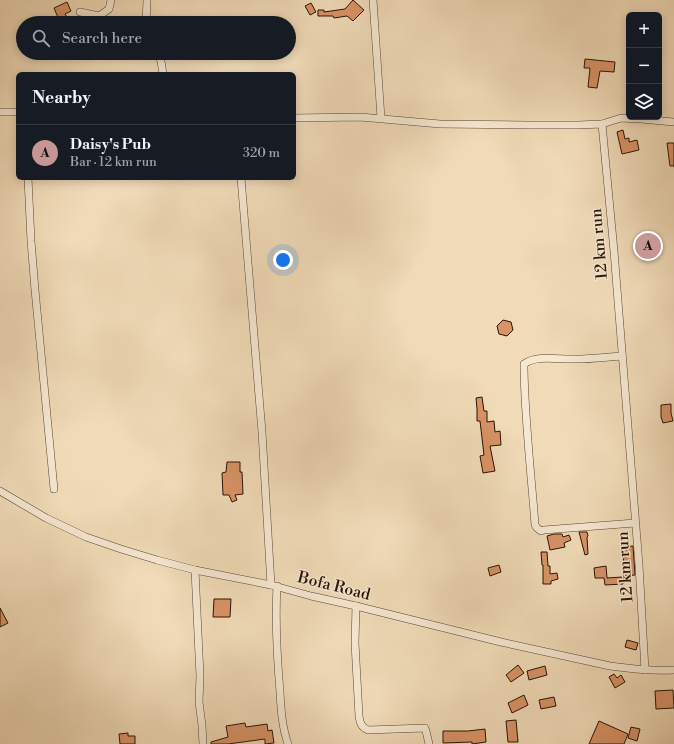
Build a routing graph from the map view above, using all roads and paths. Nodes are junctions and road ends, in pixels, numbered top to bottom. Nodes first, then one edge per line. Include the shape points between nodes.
1 (111, 0) edge
2 (147, 0) edge
3 (373, 0) edge
4 (80, 12) dead end
5 (146, 16) edge
6 (160, 60) edge
7 (163, 72) edge
8 (0, 112) edge
9 (16, 112) edge
10 (296, 118) edge
11 (381, 118) junction
12 (674, 122) edge
13 (602, 124) junction
14 (28, 180) edge
15 (241, 180) edge
16 (622, 356) junction
17 (54, 489) dead end
18 (0, 491) edge
19 (635, 523) junction
20 (195, 570) junction
21 (274, 586) junction
22 (356, 606) junction
23 (645, 670) junction
24 (674, 670) edge
25 (203, 744) edge
26 (288, 744) edge
27 (428, 744) edge

1 - 4 street via 110,9 99,16
2 - 5 street
3 - 11 street
6 - 7 street
8 - 9 street
10 - 11 street
11 - 13 street via 440,124
12 - 13 street via 621,118
13 - 16 street, 12 km run
14 - 17 street via 34,276
15 - 21 street
16 - 19 street, 12 km run
16 - 19 street via 529,360 524,364 525,411 537,528 540,531
18 - 20 street, Bofa Road via 46,518 86,537 121,550
19 - 23 street, 12 km run
20 - 21 street, Bofa Road
20 - 25 street via 199,702
21 - 22 street, Bofa Road
21 - 26 street via 282,720
22 - 23 street, Bofa Road via 501,642 610,666
22 - 27 street via 355,643 360,723 368,730 425,728
23 - 24 street, Bofa Road

